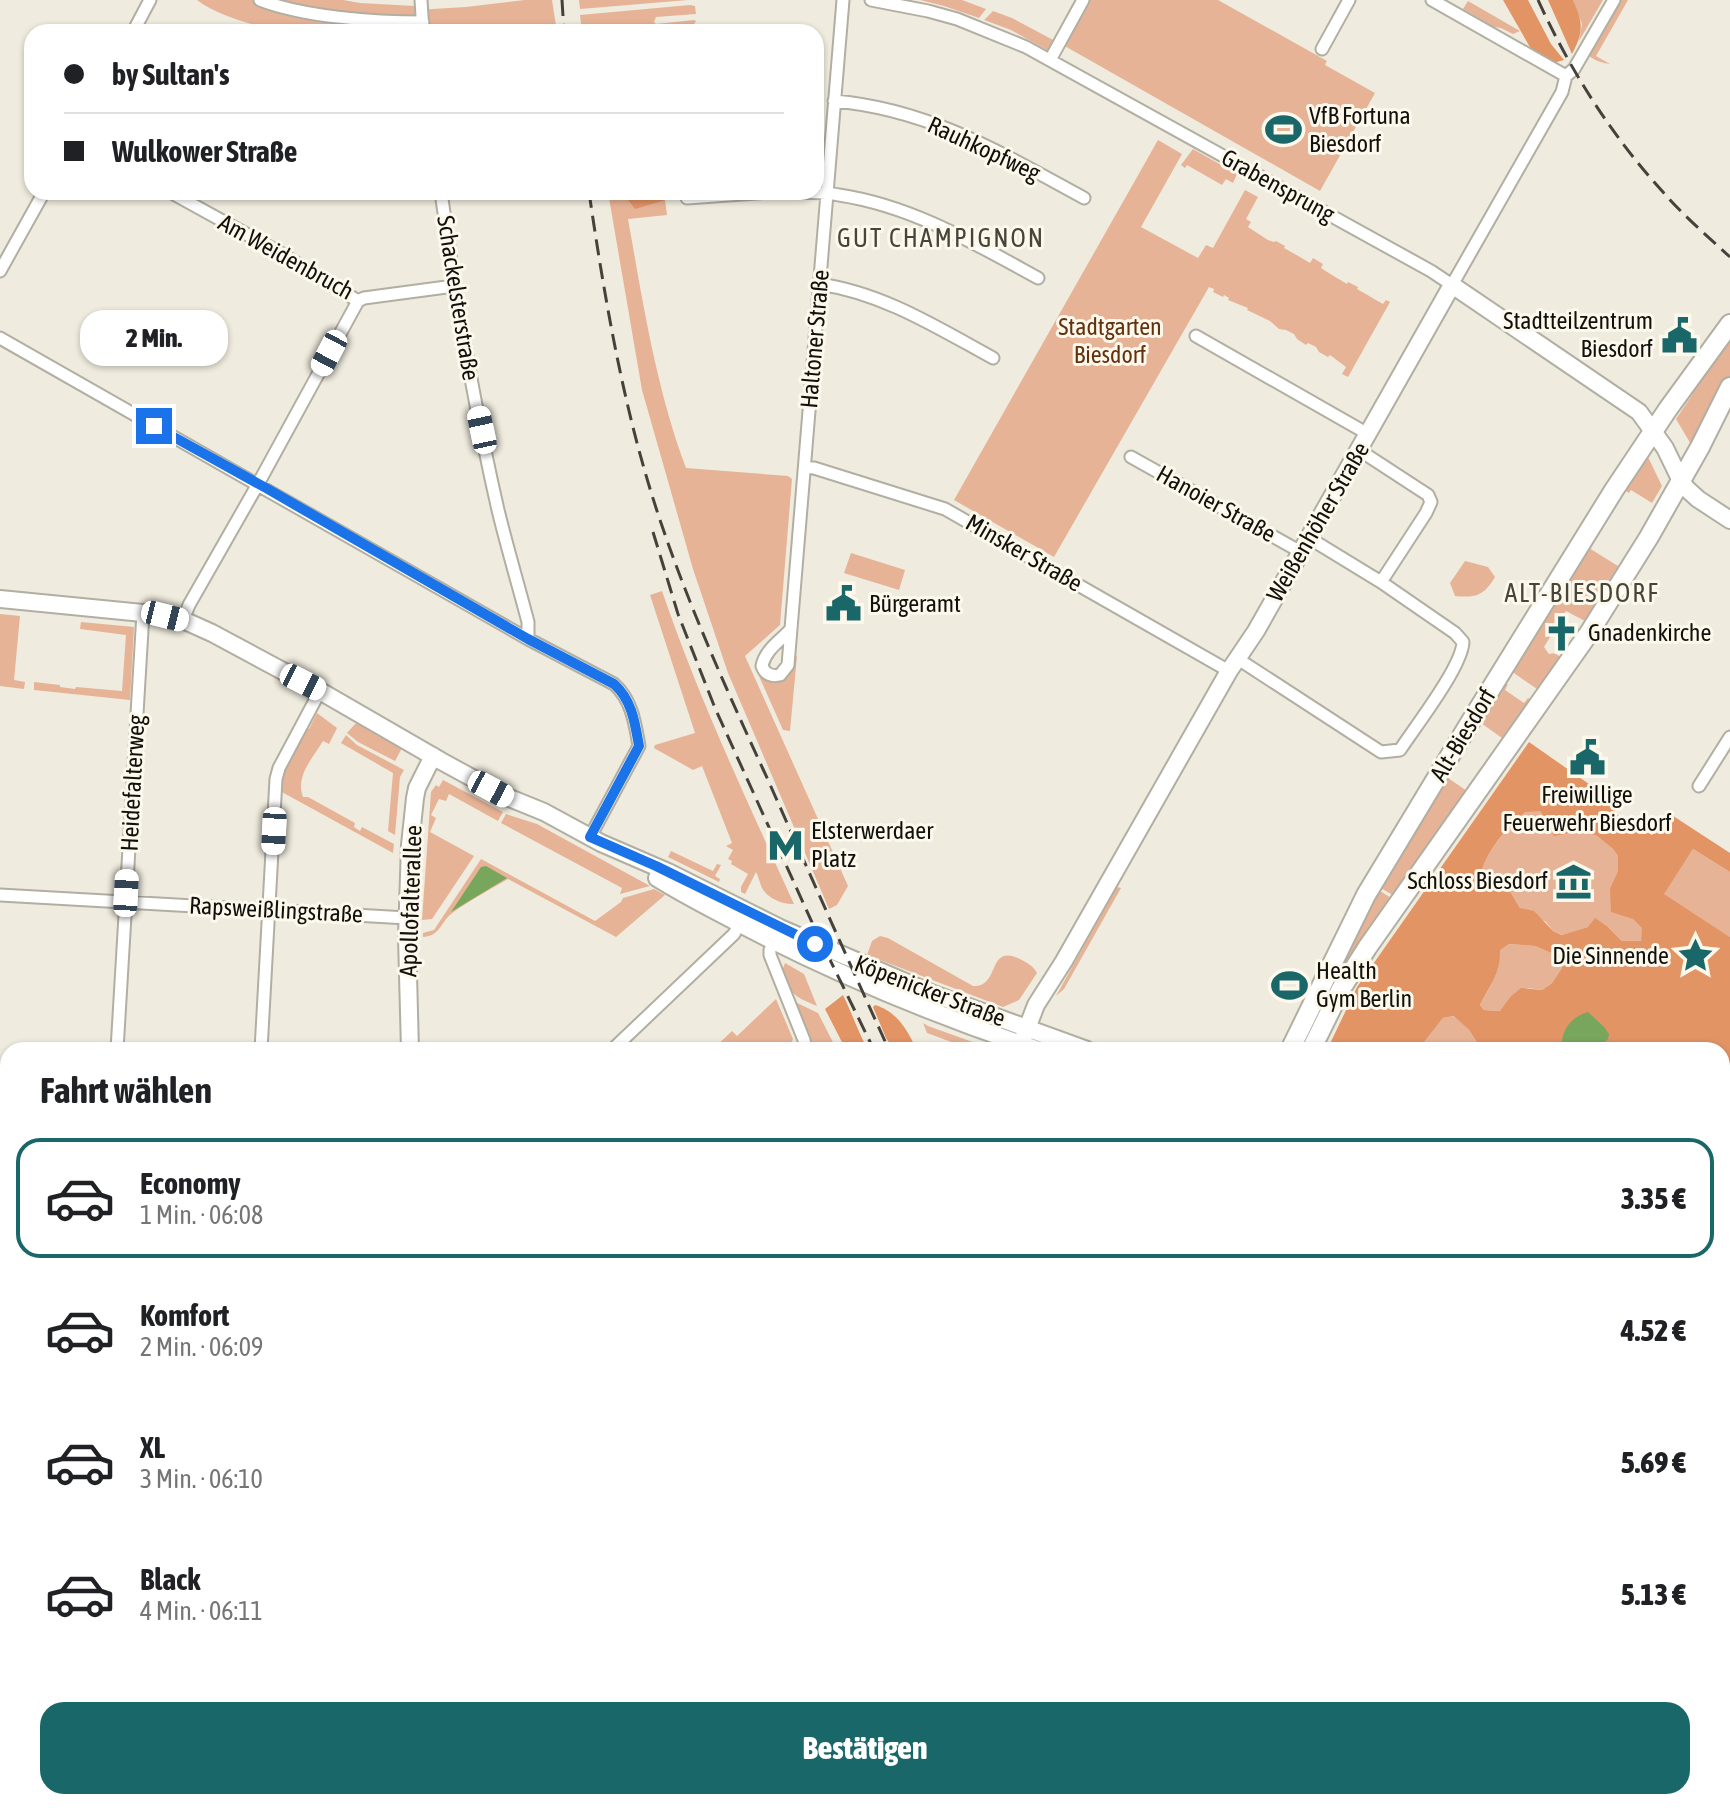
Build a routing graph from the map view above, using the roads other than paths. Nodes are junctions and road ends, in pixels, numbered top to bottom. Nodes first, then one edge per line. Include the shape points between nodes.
1 (150, 0) edge
2 (260, 0) edge
3 (421, 0) edge
4 (843, 0) edge
5 (871, 0) edge
6 (1083, 0) edge
7 (1349, 0) edge
8 (1432, 0) edge
9 (1614, 0) edge
10 (137, 24) edge
11 (398, 24) edge
12 (423, 24) edge
13 (1322, 49) dead end
14 (1050, 60) junction
15 (1566, 76) junction
16 (834, 101) junction
17 (824, 193) edge
18 (827, 193) junction
19 (1084, 198) dead end
20 (40, 200) edge
21 (185, 200) edge
22 (442, 200) edge
23 (0, 271) edge
24 (1038, 278) dead end
25 (819, 284) junction
26 (1452, 285) junction
27 (454, 286) junction
28 (358, 301) junction
29 (1730, 324) edge
30 (1196, 336) dead end
31 (0, 338) edge
32 (993, 358) dead end
33 (1730, 387) edge
34 (1653, 430) junction
35 (1368, 434) junction
36 (1359, 450) junction
37 (1131, 457) dead end
38 (805, 467) junction
39 (1681, 481) junction
40 (258, 484) junction
41 (1730, 520) edge
42 (1305, 545) junction
43 (1381, 582) junction
44 (0, 599) edge
45 (143, 613) junction
46 (183, 620) junction
47 (790, 630) dead end
48 (528, 639) junction
49 (1234, 665) junction
50 (320, 691) junction
51 (1730, 737) edge
52 (433, 756) junction
53 (1699, 786) dead end
54 (596, 840) junction
55 (0, 895) edge
56 (125, 902) junction
57 (270, 910) junction
58 (407, 918) junction
59 (742, 918) junction
60 (777, 935) junction
61 (1023, 1036) junction
62 (117, 1042) edge
63 (262, 1042) edge
64 (410, 1042) edge
65 (620, 1042) edge
66 (804, 1042) edge
67 (1030, 1042) edge
68 (1050, 1042) edge
69 (1294, 1042) edge
70 (1315, 1042) edge

1 - 10 street
2 - 11 street
3 - 12 street
4 - 16 street, Haltoner Straße
5 - 14 street, Grabensprung via 970,24
6 - 14 street
7 - 13 street
8 - 15 street
9 - 15 street, Weißenhöher Straße
14 - 26 street, Grabensprung
15 - 26 street, Weißenhöher Straße via 1562,92
16 - 18 street, Haltoner Straße
16 - 19 street, Rauhkopfweg via 885,109 950,129
17 - 18 street
18 - 24 street via 919,217
18 - 25 street, Haltoner Straße
20 - 23 street
21 - 28 street, Am Weidenbruch
22 - 27 street, Schackelsterstraße
25 - 32 street via 890,305
25 - 38 street, Haltoner Straße
26 - 34 street, Grabensprung via 1639,412
26 - 35 street, Weißenhöher Straße
27 - 28 street, Am Weidenbruch
27 - 48 street, Schackelsterstraße
28 - 40 street
29 - 34 main road, Alt-Biesdorf
30 - 35 street
31 - 40 street
33 - 39 main road, Alt-Biesdorf
34 - 39 street
34 - 69 main road, Alt-Biesdorf via 1366,895
35 - 36 street, Weißenhöher Straße
36 - 42 street, Weißenhöher Straße
36 - 43 street via 1431,502
37 - 42 street, Hanoier Straße
38 - 47 street, Haltoner Straße
38 - 49 street, Minsker Straße via 945,509
39 - 41 street
39 - 70 main road, Alt-Biesdorf via 1589,633 1367,948
40 - 46 street
40 - 48 street
42 - 43 street, Hanoier Straße
42 - 49 street, Weißenhöher Straße
43 - 49 street, Minsker Straße via 1463,642 1454,669 1400,750 1381,752
44 - 45 street, Köpenicker Straße
45 - 46 street, Köpenicker Straße
45 - 56 street, Heidefalterweg
46 - 50 street, Köpenicker Straße
48 - 54 street via 614,684 632,712 639,746
49 - 61 street, Weißenhöher Straße via 1036,1005
50 - 52 street, Köpenicker Straße
50 - 57 street via 276,779
51 - 53 street
52 - 54 street, Köpenicker Straße
52 - 58 street, Apollofalterallee via 415,798
54 - 59 street, Köpenicker Straße via 664,882
55 - 56 street, Rapsweißlingstraße
56 - 57 street, Rapsweißlingstraße
56 - 62 street, Heidefalterweg
57 - 58 street, Rapsweißlingstraße
57 - 63 street
58 - 64 street, Apollofalterallee
59 - 60 street, Köpenicker Straße
59 - 65 street via 734,934
60 - 61 street, Köpenicker Straße via 933,994
60 - 66 street via 770,955
61 - 67 street, Köpenicker Straße
61 - 68 street, Köpenicker Straße

